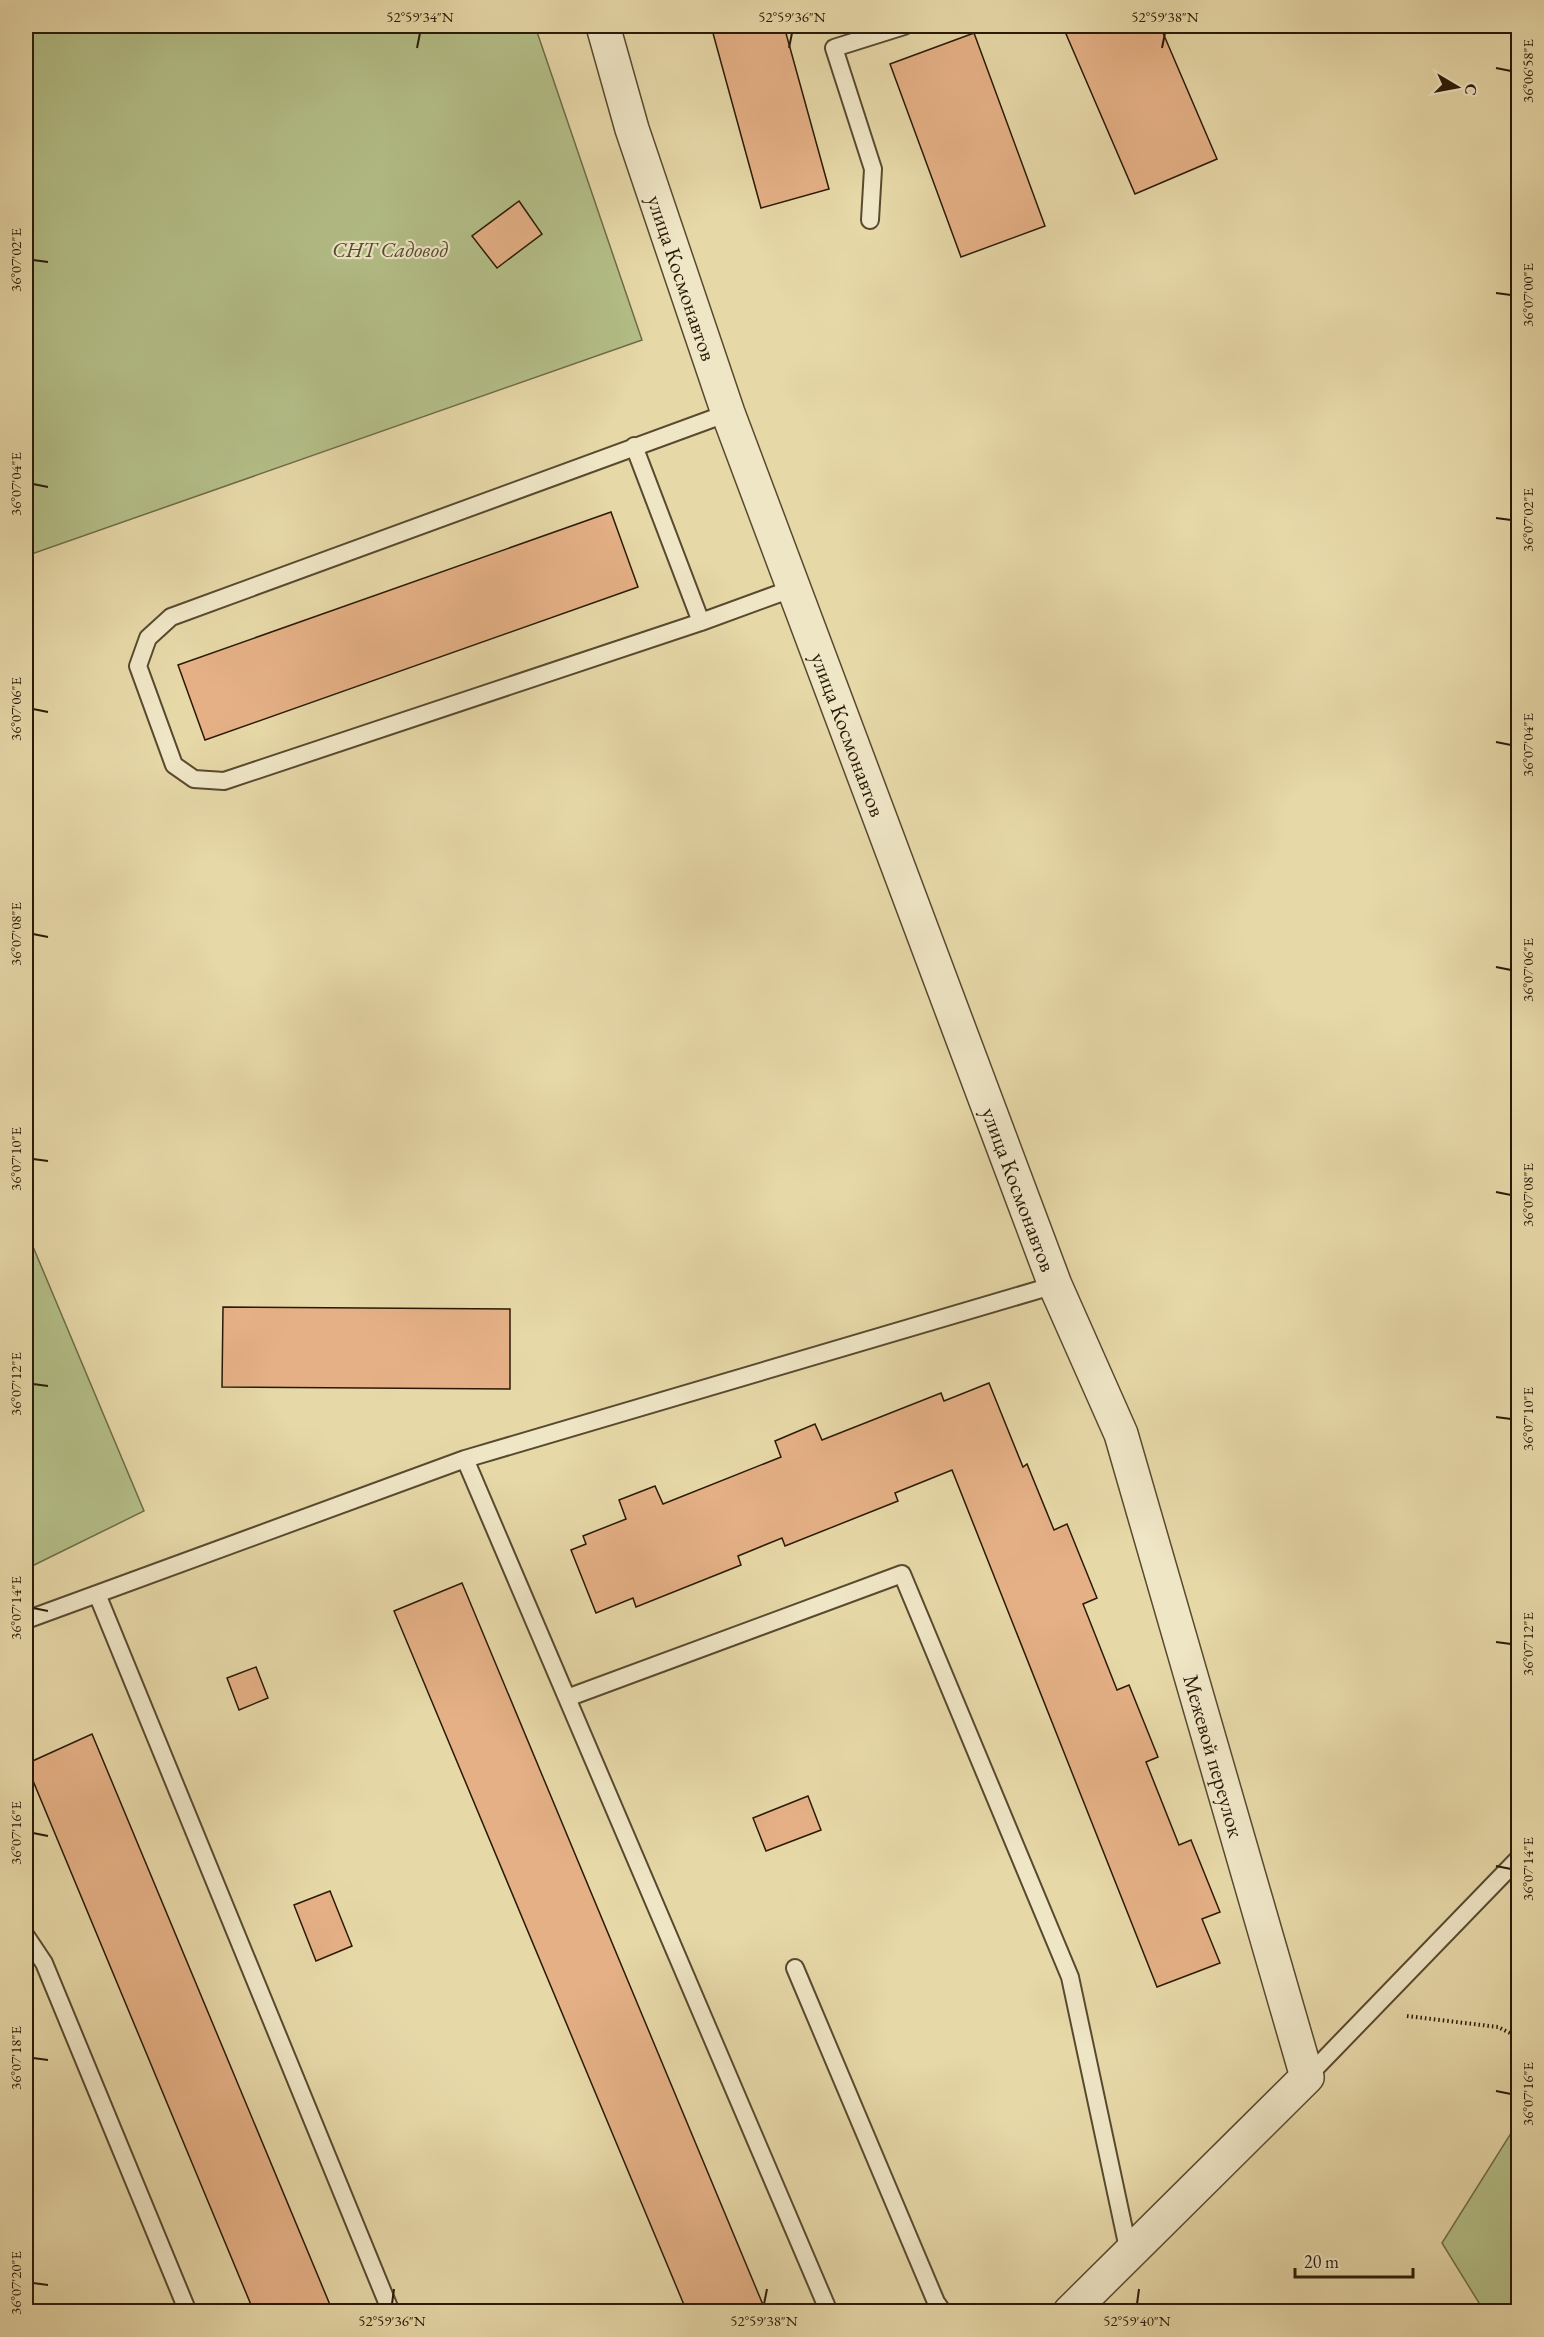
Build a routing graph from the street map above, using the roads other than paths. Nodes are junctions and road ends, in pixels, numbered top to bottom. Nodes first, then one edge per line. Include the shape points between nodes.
1 (603, 26) edge
2 (904, 26) edge
3 (870, 220) dead end
4 (728, 413) junction
5 (634, 446) junction
6 (794, 588) junction
7 (701, 622) junction
8 (1055, 1285) junction
9 (1122, 1434) joint
10 (465, 1459) junction
11 (97, 1594) junction
12 (26, 1620) edge
13 (567, 1698) junction
14 (1518, 1859) edge
15 (26, 1935) edge
16 (795, 1968) dead end
17 (1307, 2077) junction
18 (1129, 2253) junction
19 (188, 2312) edge
20 (391, 2312) edge
21 (829, 2312) edge
22 (943, 2312) edge
23 (1070, 2312) edge

1 - 4 street, улица Космонавтов via 632,129
2 - 3 lane via 834,48 873,169
4 - 5 lane
4 - 6 street, улица Космонавтов
5 - 7 lane
5 - 7 lane via 171,617 148,638 138,666 174,765 194,779 224,781
6 - 7 lane
6 - 8 street, улица Космонавтов
8 - 9 street, улица Космонавтов
8 - 10 lane
9 - 17 street, Межевой переулок
10 - 11 lane
10 - 13 lane
11 - 12 lane
11 - 20 lane
13 - 18 lane via 902,1574 1070,1977
13 - 21 lane
14 - 17 lane
15 - 19 lane via 45,1963
16 - 22 lane
17 - 18 street
18 - 23 street

